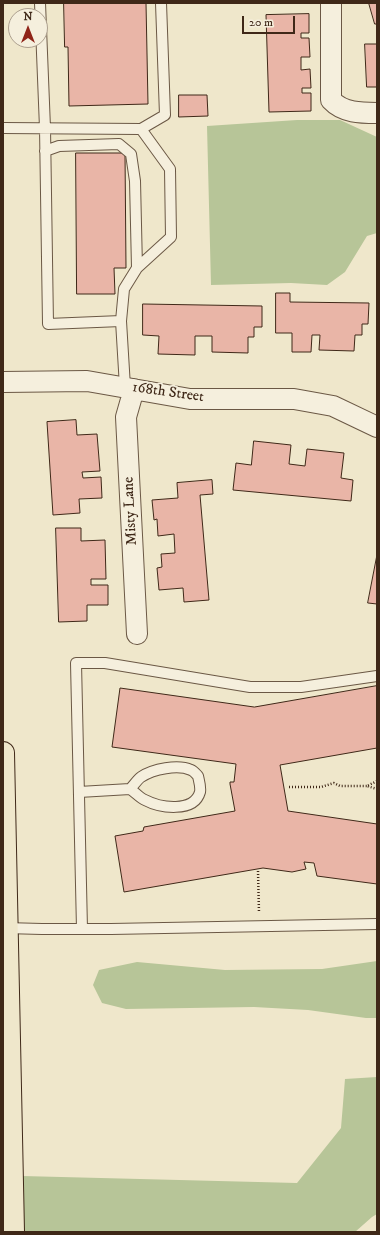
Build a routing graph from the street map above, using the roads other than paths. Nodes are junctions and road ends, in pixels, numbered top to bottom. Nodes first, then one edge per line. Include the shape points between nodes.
1 (40, 3) edge
2 (161, 3) edge
3 (331, 3) edge
4 (377, 113) edge
5 (3, 128) edge
6 (45, 128) junction
7 (141, 129) junction
8 (45, 151) junction
9 (137, 268) junction
10 (121, 321) junction
11 (3, 382) edge
12 (129, 388) junction
13 (377, 427) edge
14 (137, 634) dead end
15 (377, 676) edge
16 (3, 753) edge
17 (130, 789) junction
18 (79, 792) junction
19 (377, 924) edge
20 (5, 928) edge
21 (82, 929) junction
22 (13, 1232) edge

1 - 6 lane
2 - 7 lane via 165,115
3 - 4 street via 331,100 337,106 359,114
5 - 6 lane
6 - 7 lane
6 - 8 lane
7 - 9 lane via 170,169 171,237
8 - 9 lane via 59,146 119,144 131,154 135,180
8 - 10 lane via 48,324
9 - 10 lane via 124,289
10 - 12 lane
11 - 12 street, 168th Street via 87,382
12 - 13 street, 168th Street via 190,399 294,399 332,406
12 - 14 street, Misty Lane via 126,417
15 - 18 lane via 301,687 250,687 105,663 76,663
16 - 20 main road
17 - 17 lane via 140,777 152,772 183,768 192,770 198,776 200,792 188,806 170,807 144,800
17 - 18 lane
18 - 21 lane
19 - 21 lane
20 - 21 lane
20 - 22 main road

